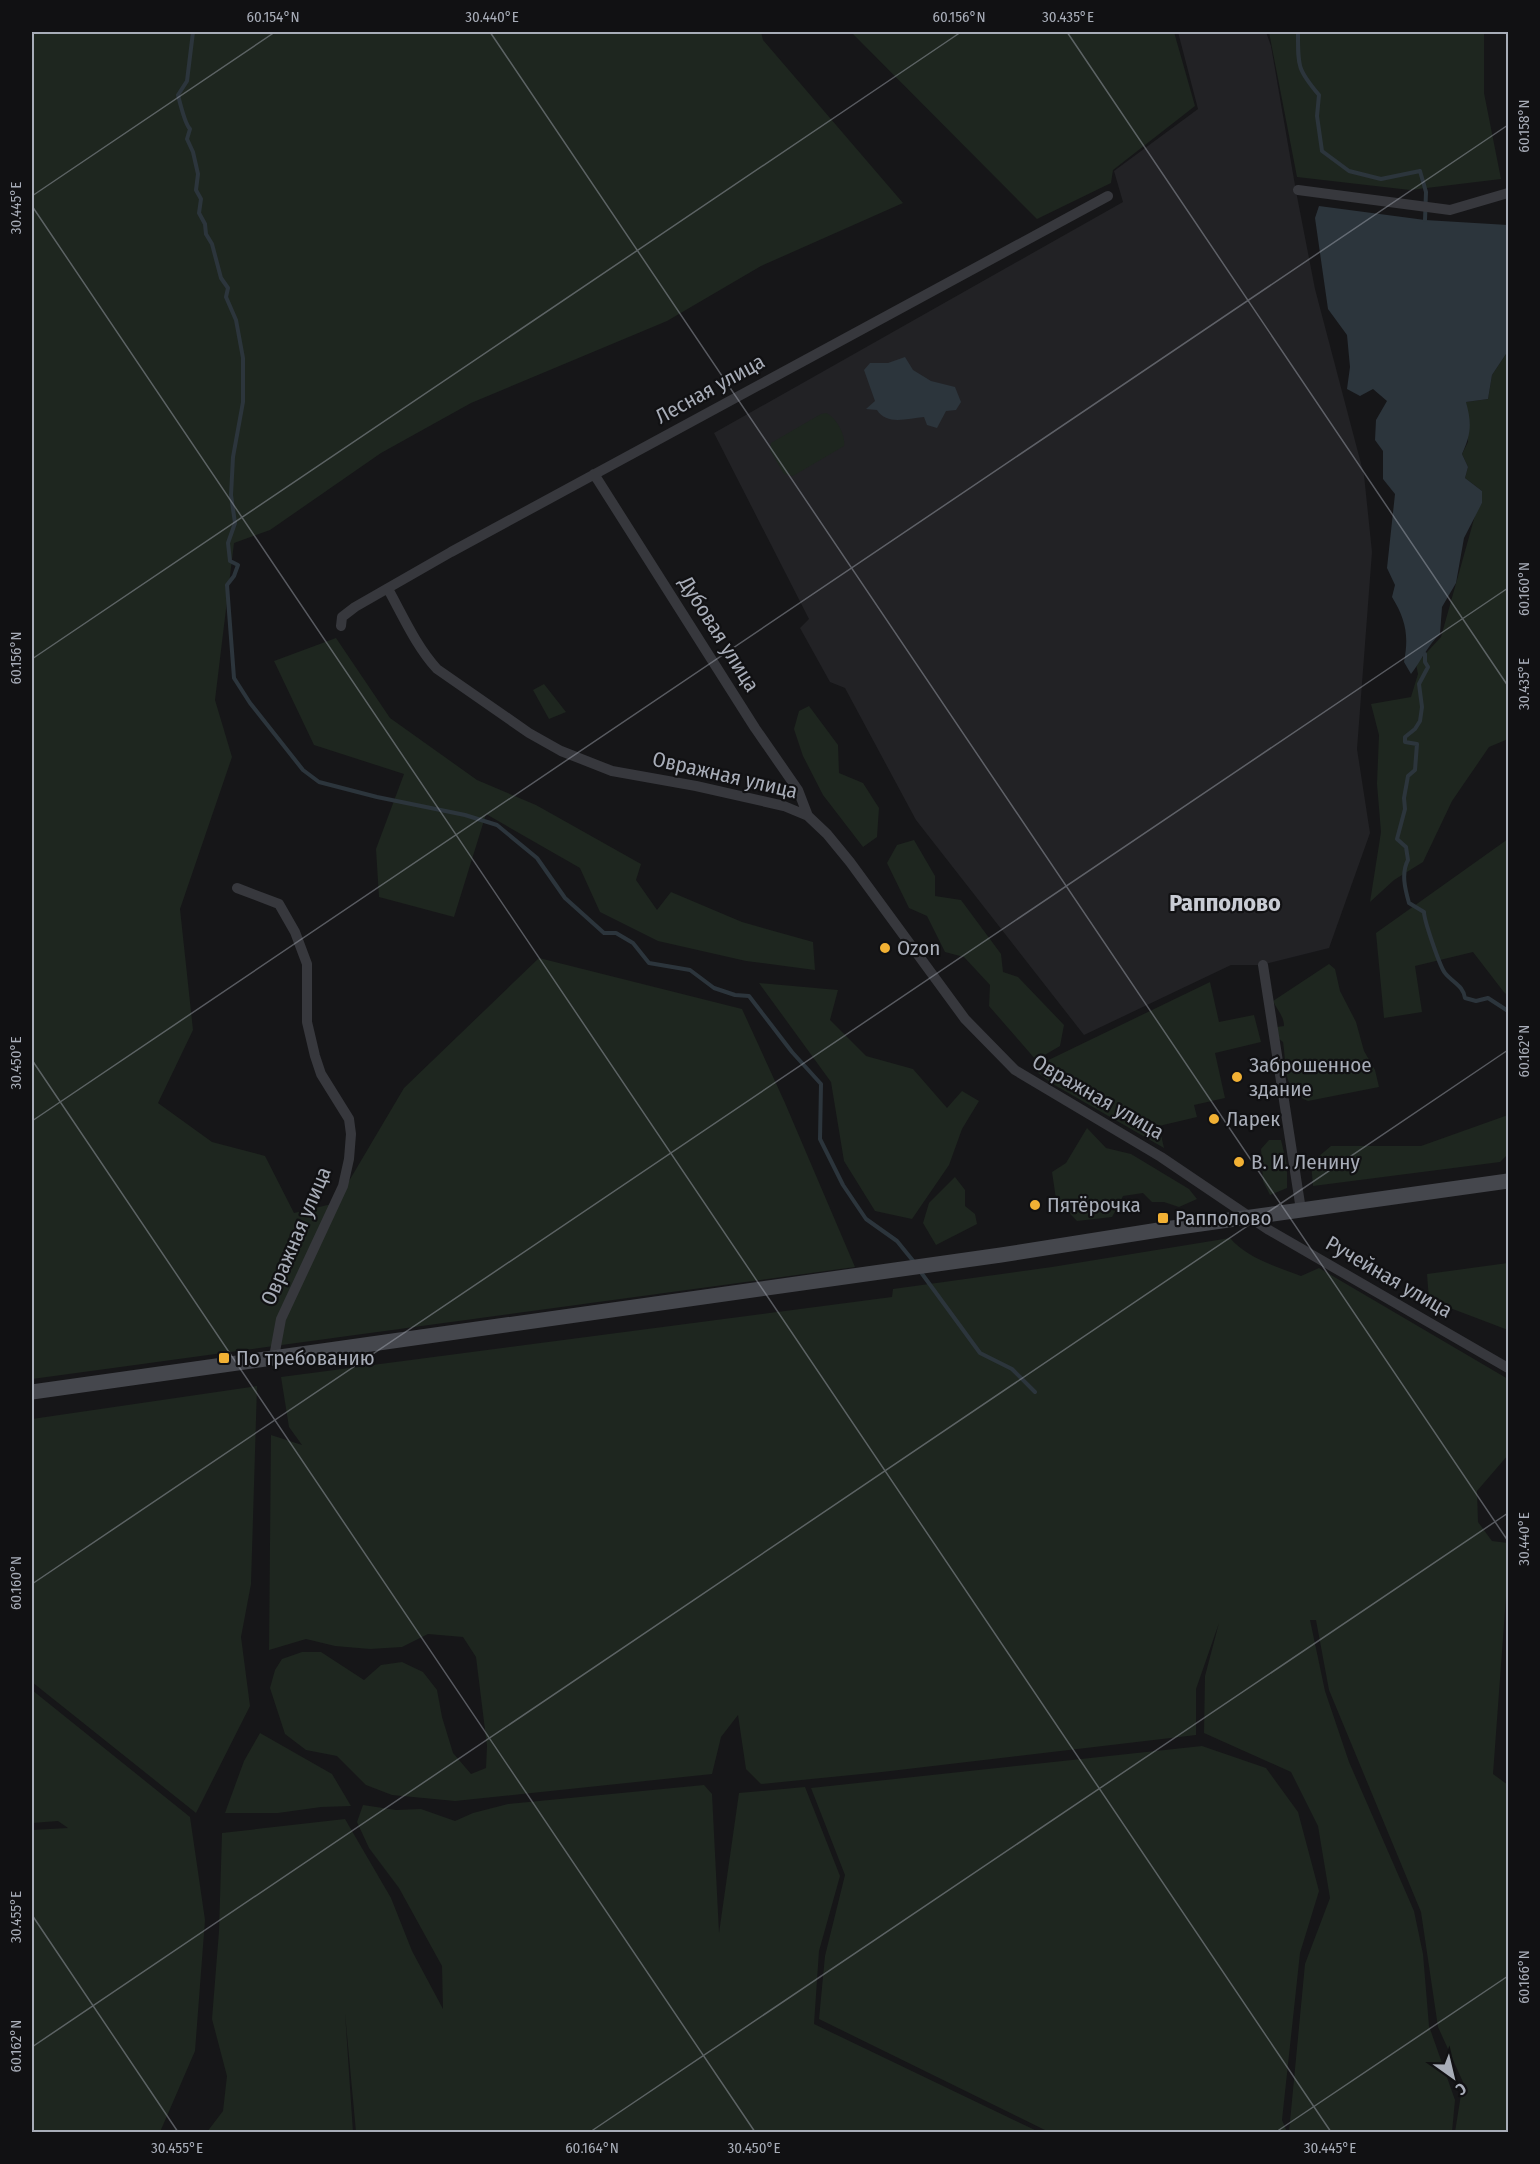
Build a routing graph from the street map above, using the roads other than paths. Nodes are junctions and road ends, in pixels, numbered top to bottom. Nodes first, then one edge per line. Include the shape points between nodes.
1 (1298, 190) dead end
2 (1509, 194) edge
3 (1108, 196) dead end
4 (594, 474) junction
5 (388, 589) junction
6 (340, 626) dead end
7 (808, 816) junction
8 (237, 888) dead end
9 (1263, 965) dead end
10 (1509, 1181) edge
11 (1301, 1210) junction
12 (1250, 1217) junction
13 (274, 1357) junction
14 (1509, 1368) edge
15 (32, 1392) edge

1 - 2 street via 1450,210
3 - 4 street, Лесная улица
4 - 5 street, Лесная улица
4 - 7 street, Дубовая улица via 798,790
5 - 6 street, Лесная улица via 342,616
5 - 7 street, Овражная улица via 437,669 561,751 612,771 773,803
7 - 12 street, Овражная улица via 850,862 964,1019 999,1057 1014,1070 1161,1156
8 - 13 street, Овражная улица via 279,904 294,932 307,964 307,1022 315,1056 321,1074 349,1119 351,1134 343,1186 281,1319
9 - 11 street
10 - 11 main road
11 - 12 main road
12 - 13 main road
12 - 14 street, Ручейная улица
13 - 15 main road

